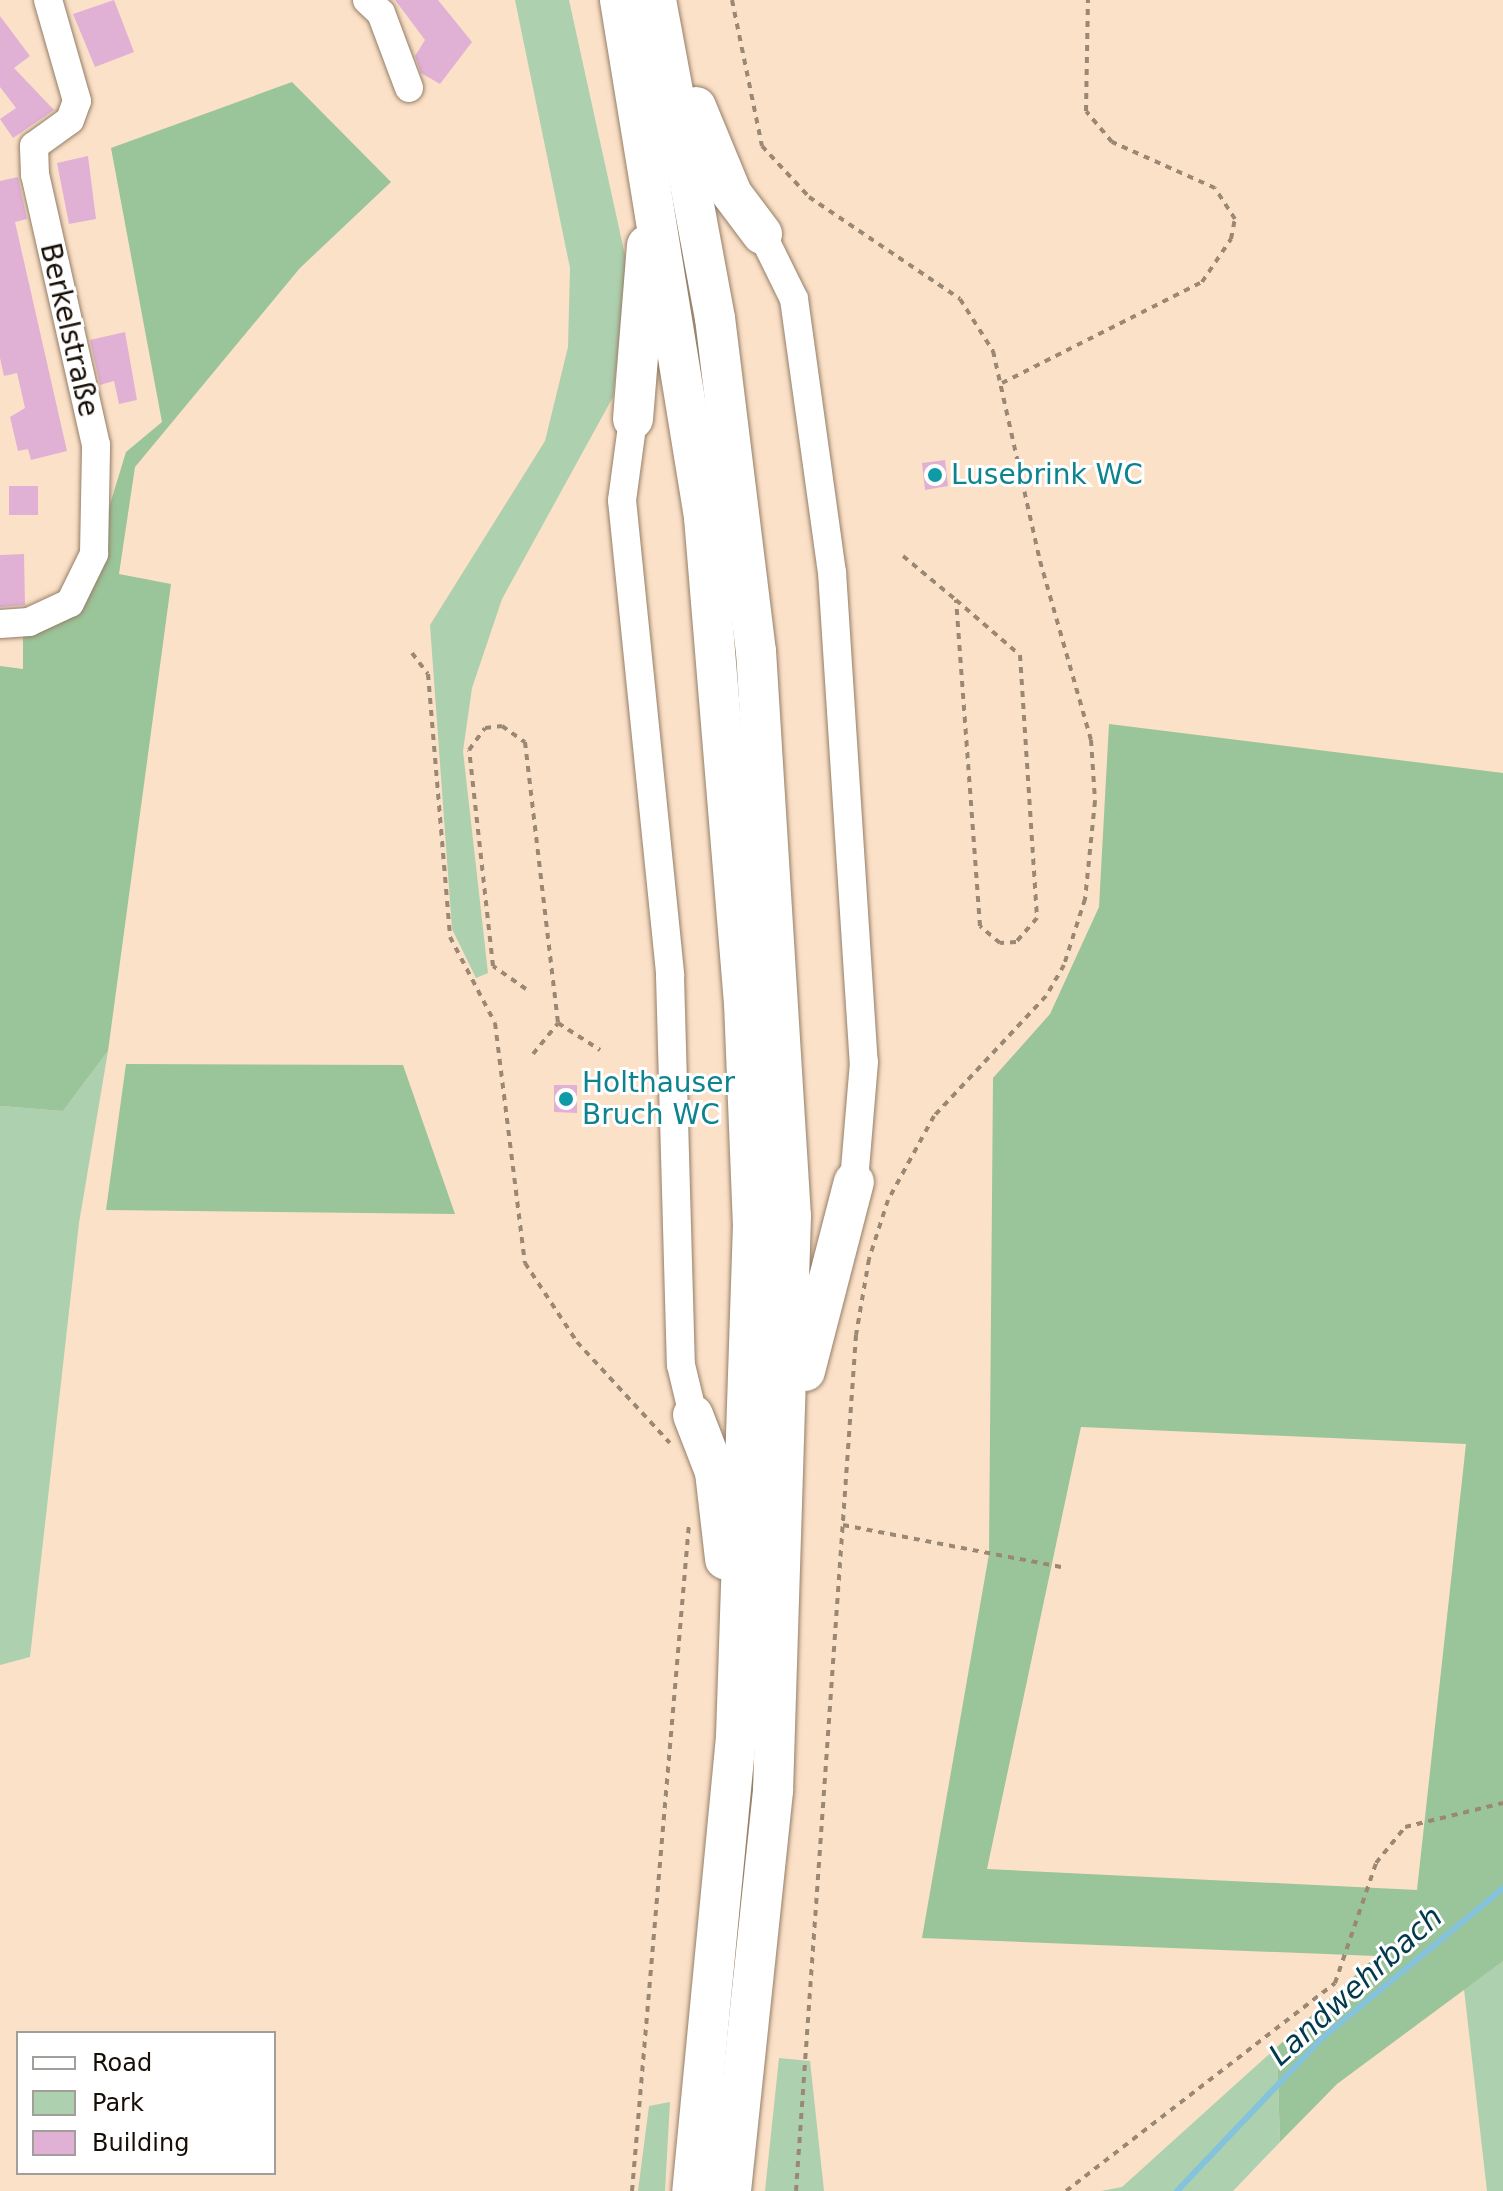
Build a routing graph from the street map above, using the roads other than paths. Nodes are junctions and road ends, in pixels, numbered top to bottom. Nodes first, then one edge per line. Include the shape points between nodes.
1 (48, 0) edge
2 (367, 0) edge
3 (620, 0) edge
4 (656, 0) edge
5 (673, 0) edge
6 (409, 88) dead end
7 (639, 95) junction
8 (762, 234) joint
9 (633, 419) joint
10 (0, 624) edge
11 (854, 1182) joint
12 (693, 1415) joint
13 (787, 1482) junction
14 (736, 1737) junction
15 (692, 2191) edge
16 (731, 2191) edge

1 - 10 street, Berkelstraße via 77,101 70,120 34,146 35,175 96,445 94,554 81,590 48,616
2 - 6 street via 381,13
3 - 7 highway
4 - 13 highway via 715,318 756,651 791,1216
5 - 8 highway via 698,118 732,194
7 - 9 highway via 634,165 648,283
7 - 14 highway via 704,517 744,1003 752,1386
8 - 11 street via 794,299 832,572 864,1062
9 - 12 street via 622,500 670,976 681,1365
11 - 13 highway via 806,1367
12 - 14 highway via 720,1507
13 - 16 highway via 773,1791
14 - 15 highway

